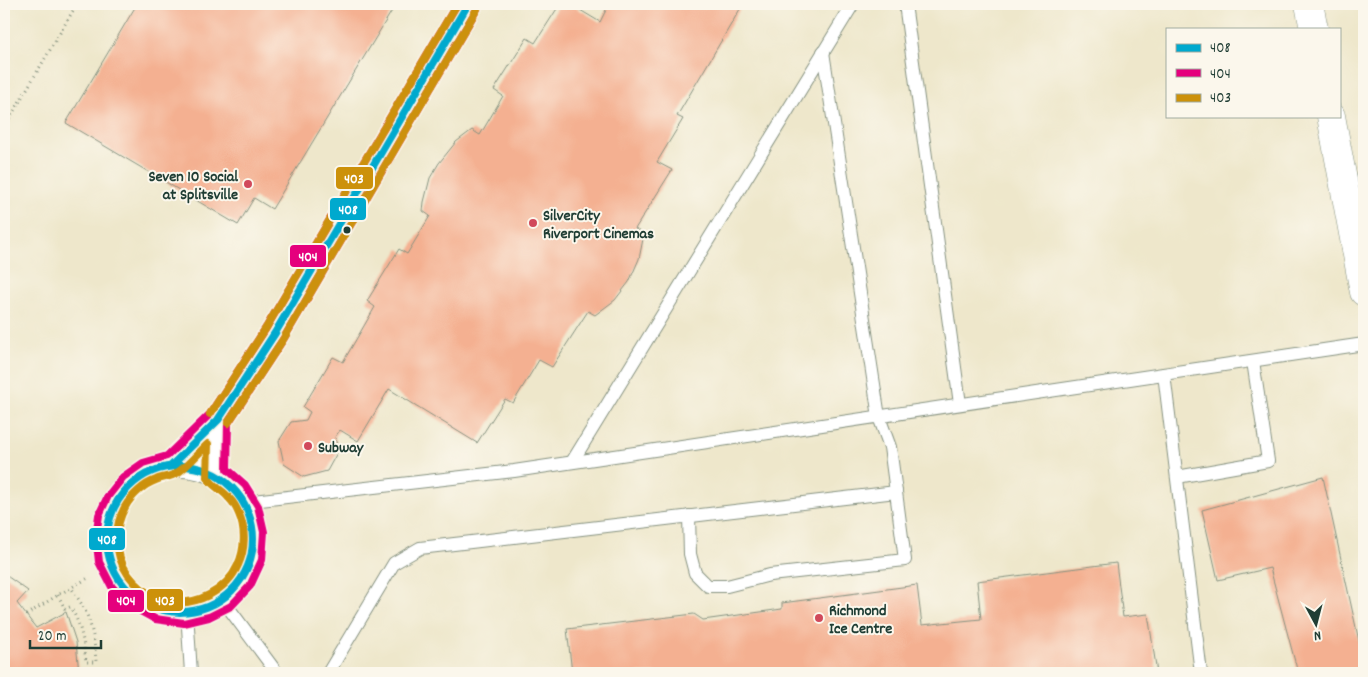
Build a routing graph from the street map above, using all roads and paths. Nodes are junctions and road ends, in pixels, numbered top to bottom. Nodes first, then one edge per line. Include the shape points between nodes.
1 (77, 4) edge
2 (468, 4) edge
3 (853, 4) edge
4 (905, 4) edge
5 (1309, 4) edge
6 (1314, 28) edge
7 (823, 52) junction
8 (1331, 118) edge
9 (4, 128) edge
10 (1364, 292) edge
11 (1364, 344) edge
12 (1253, 361) junction
13 (1164, 374) junction
14 (960, 404) junction
15 (879, 416) junction
16 (218, 420) junction
17 (572, 462) junction
18 (172, 465) junction
19 (217, 474) junction
20 (1177, 478) junction
21 (896, 492) junction
22 (244, 502) junction
23 (688, 516) junction
24 (90, 577) dead end
25 (71, 587) junction
26 (58, 594) junction
27 (222, 599) junction
28 (188, 612) junction
29 (26, 615) dead end
30 (190, 673) edge
31 (277, 673) edge
32 (328, 673) edge
33 (1202, 673) edge

1 - 9 path
2 - 16 street via 275,333
3 - 7 lane
4 - 14 lane
5 - 6 street
7 - 15 lane
7 - 17 lane
8 - 10 street
11 - 12 lane
12 - 13 lane
12 - 20 lane via 1268,462
13 - 14 lane
13 - 20 lane
14 - 15 lane
15 - 17 lane
15 - 21 lane via 890,447
16 - 18 street
16 - 19 street
17 - 22 lane
18 - 19 street via 196,466
18 - 28 street via 149,472 129,485 109,517 106,537 109,560 120,582 136,598 158,609
19 - 22 street via 237,491
20 - 33 lane
21 - 23 lane
21 - 23 lane via 905,560 770,575 727,586 708,586 695,573 690,554
22 - 27 street via 254,534 252,558 242,580
23 - 32 lane via 420,548 394,563
24 - 25 path
25 - 26 path
25 - 26 path via 84,608 96,662 86,662 76,615 70,607 65,609
26 - 29 path
27 - 28 street
27 - 31 lane
28 - 30 lane

